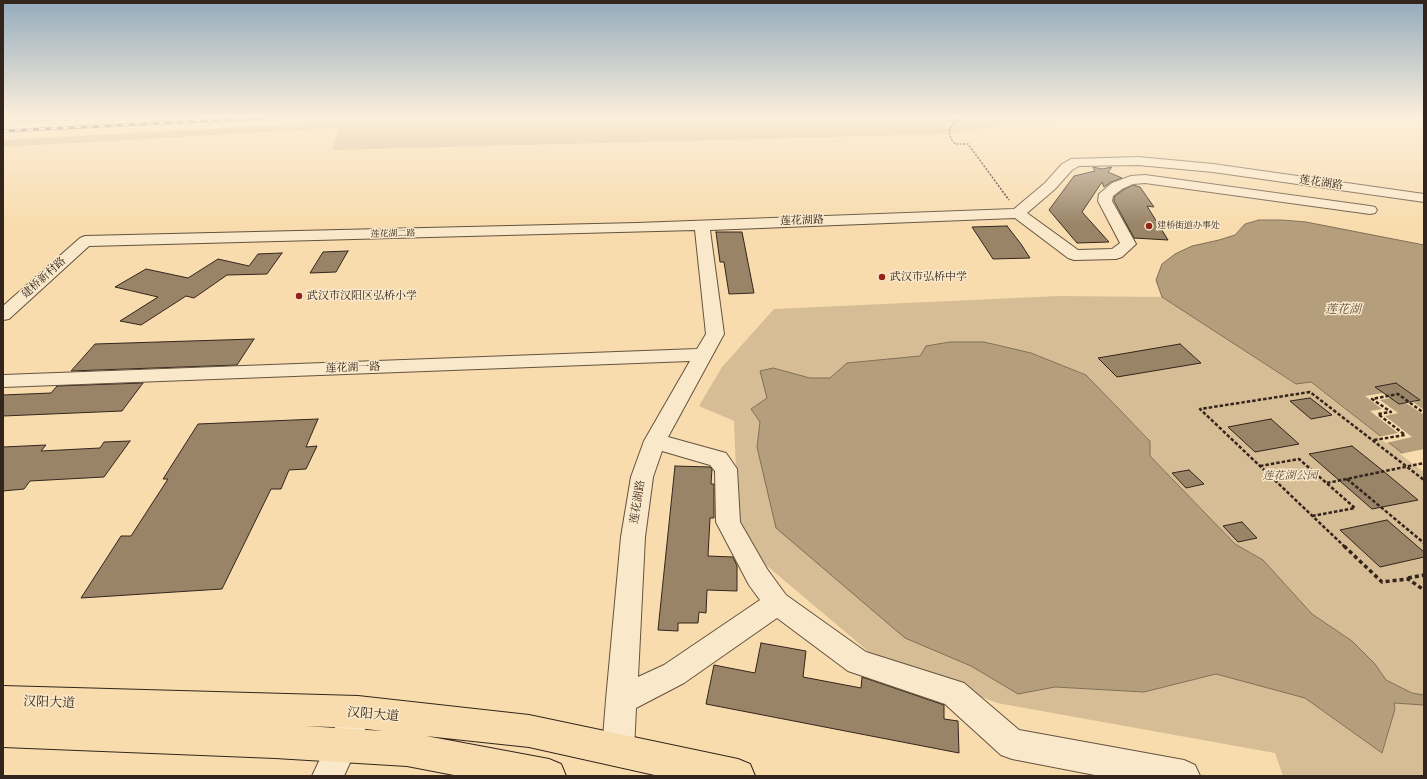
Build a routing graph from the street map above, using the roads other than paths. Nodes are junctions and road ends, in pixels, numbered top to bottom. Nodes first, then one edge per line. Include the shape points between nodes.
1 (1424, 198) edge
2 (1370, 210) dead end
3 (1018, 213) junction
4 (702, 225) junction
5 (85, 241) joint
6 (3, 315) edge
7 (703, 355) junction
8 (3, 381) edge
9 (656, 441) junction
10 (777, 603) junction
11 (621, 700) junction
12 (3, 701) edge
13 (358, 712) junction
14 (3, 731) edge
15 (342, 745) junction
16 (618, 750) junction
17 (328, 776) edge
18 (549, 776) edge
19 (738, 776) edge
20 (1184, 776) edge

1 - 3 street, 莲花湖路 via 1213,168 1138,161 1076,162 1067,167 1050,186
2 - 3 street via 1145,179 1131,180 1106,194 1105,201 1128,244 1116,254 1074,255
3 - 4 street, 莲花湖路
4 - 5 street, 莲花湖二路
4 - 7 street, 莲花湖路 via 715,334
5 - 6 street, 建桥新村路
7 - 8 street, 莲花湖一路
7 - 9 street, 莲花湖路
9 - 10 street via 718,459 726,469 728,522 758,577
9 - 11 street, 莲花湖路 via 642,477 633,537
10 - 11 street via 674,674
10 - 20 street via 858,662 954,693 1012,744
11 - 16 street, 莲花湖路
12 - 13 main road, 汉阳大道
13 - 15 street
13 - 16 main road, 汉阳大道 via 529,730
14 - 15 main road
15 - 17 street
15 - 18 main road via 407,749
16 - 19 main road, 汉阳大道

